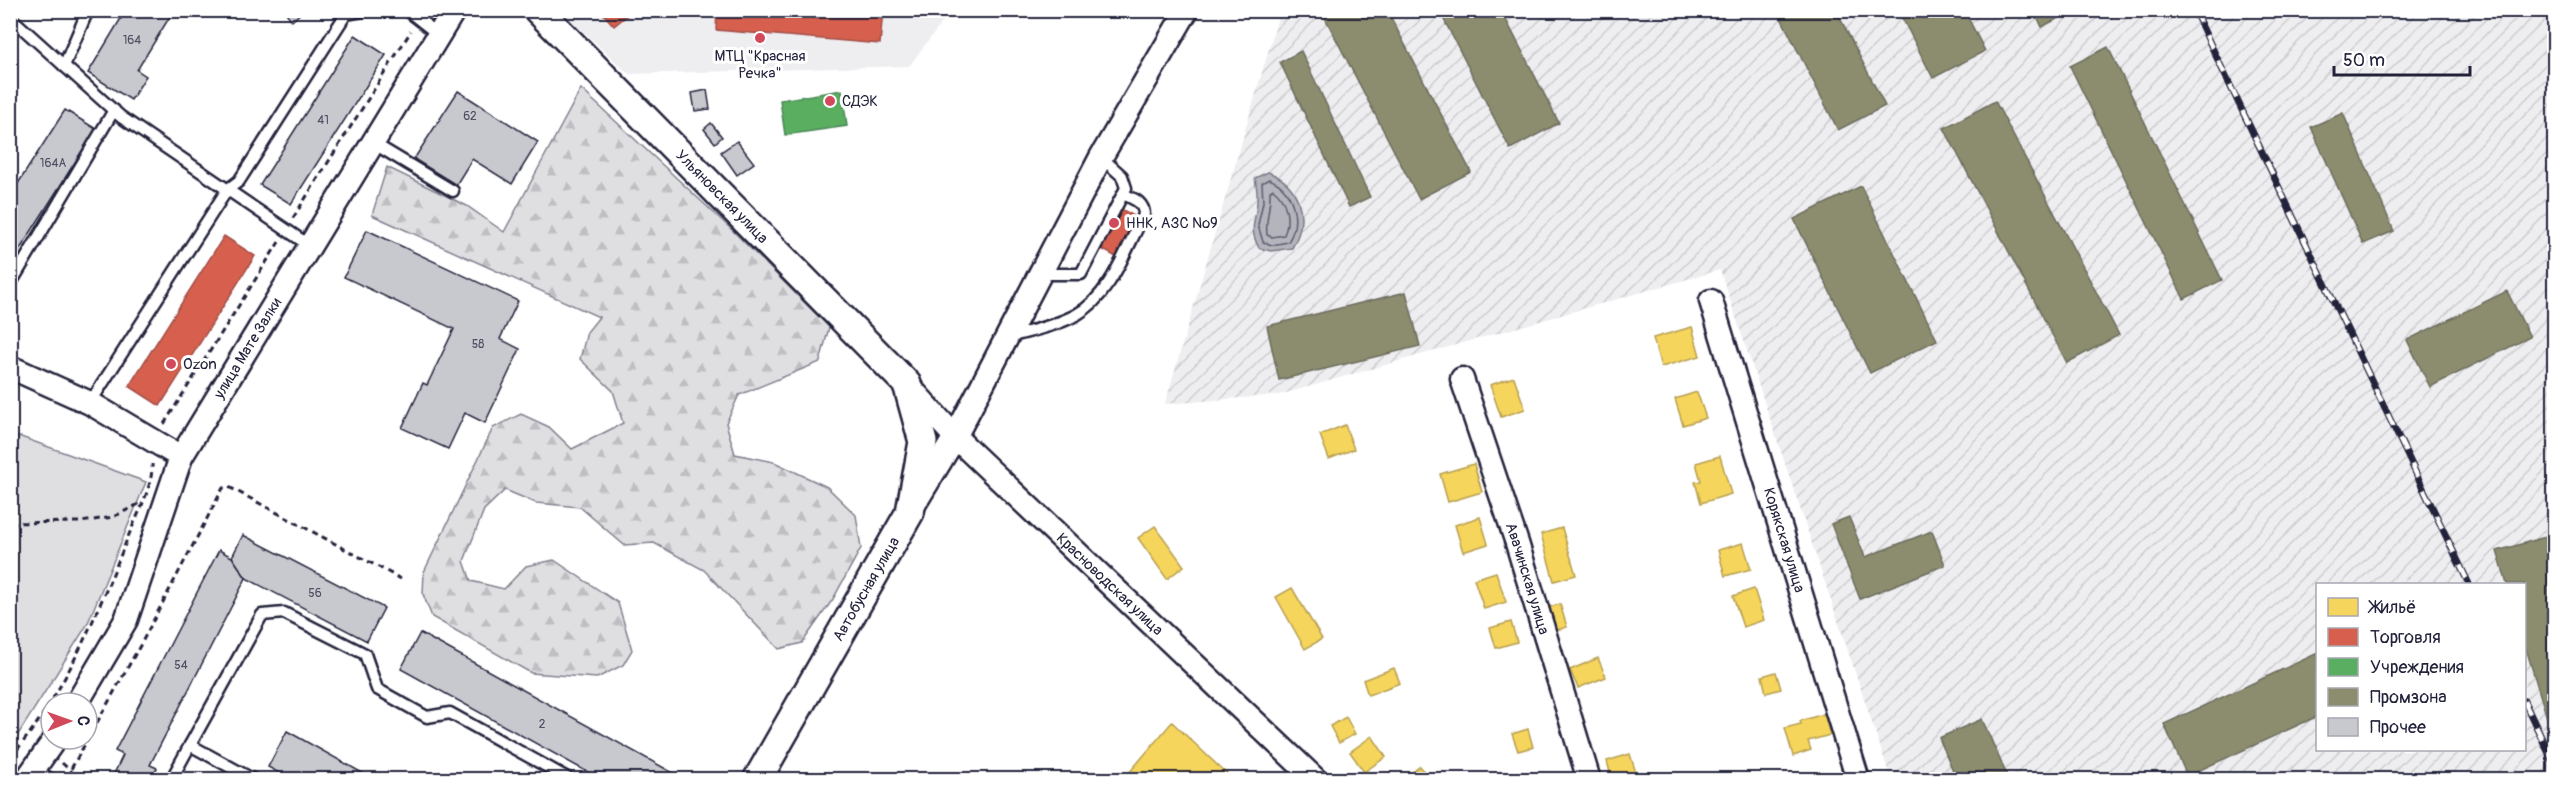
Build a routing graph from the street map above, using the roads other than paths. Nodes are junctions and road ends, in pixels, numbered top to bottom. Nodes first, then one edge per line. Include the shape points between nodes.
1 (88, 10) edge
2 (368, 10) edge
3 (407, 10) edge
4 (454, 10) edge
5 (538, 10) edge
6 (1187, 10) edge
7 (345, 12) edge
8 (10, 17) edge
9 (439, 35) junction
10 (64, 66) junction
11 (114, 110) junction
12 (373, 143) junction
13 (1101, 157) junction
14 (227, 190) junction
15 (453, 191) dead end
16 (1123, 194) junction
17 (310, 246) junction
18 (1038, 274) junction
19 (10, 285) edge
20 (1712, 301) dead end
21 (1005, 338) junction
22 (10, 367) edge
23 (1462, 379) dead end
24 (907, 384) junction
25 (90, 403) junction
26 (955, 437) junction
27 (181, 457) junction
28 (910, 512) junction
29 (84, 691) edge
30 (190, 745) junction
31 (49, 751) edge
32 (37, 776) edge
33 (171, 780) edge
34 (254, 780) edge
35 (571, 780) edge
36 (756, 780) edge
37 (1316, 780) edge
38 (1588, 780) edge
39 (1858, 780) edge

1 - 10 lane
2 - 7 lane
3 - 9 lane
4 - 9 street, улица Мате Залки
5 - 24 street, Ульяновская улица
6 - 13 street
7 - 14 lane via 238,181
8 - 10 lane
9 - 12 street, улица Мате Залки
10 - 11 lane
11 - 14 lane
11 - 19 lane
12 - 15 lane
12 - 17 street, улица Мате Залки
13 - 16 lane via 1126,182
13 - 18 street
14 - 17 lane
14 - 25 lane
16 - 18 lane via 1082,274
16 - 21 lane via 1140,202 1144,215 1099,296 1068,318
17 - 27 street, улица Мате Залки
18 - 21 street
20 - 39 street, Корякская улица
21 - 26 street
22 - 25 street
23 - 38 street, Авачинская улица via 1517,543
24 - 26 street, Красноводская улица
24 - 28 street, Автобусная улица via 923,442
25 - 27 street
26 - 28 street
26 - 37 street, Красноводская улица
27 - 29 street, улица Мате Залки via 126,620
28 - 36 street, Автобусная улица
30 - 33 lane
30 - 34 lane
30 - 35 lane via 262,615 284,613 365,654 376,689 427,717 450,713
31 - 32 street

